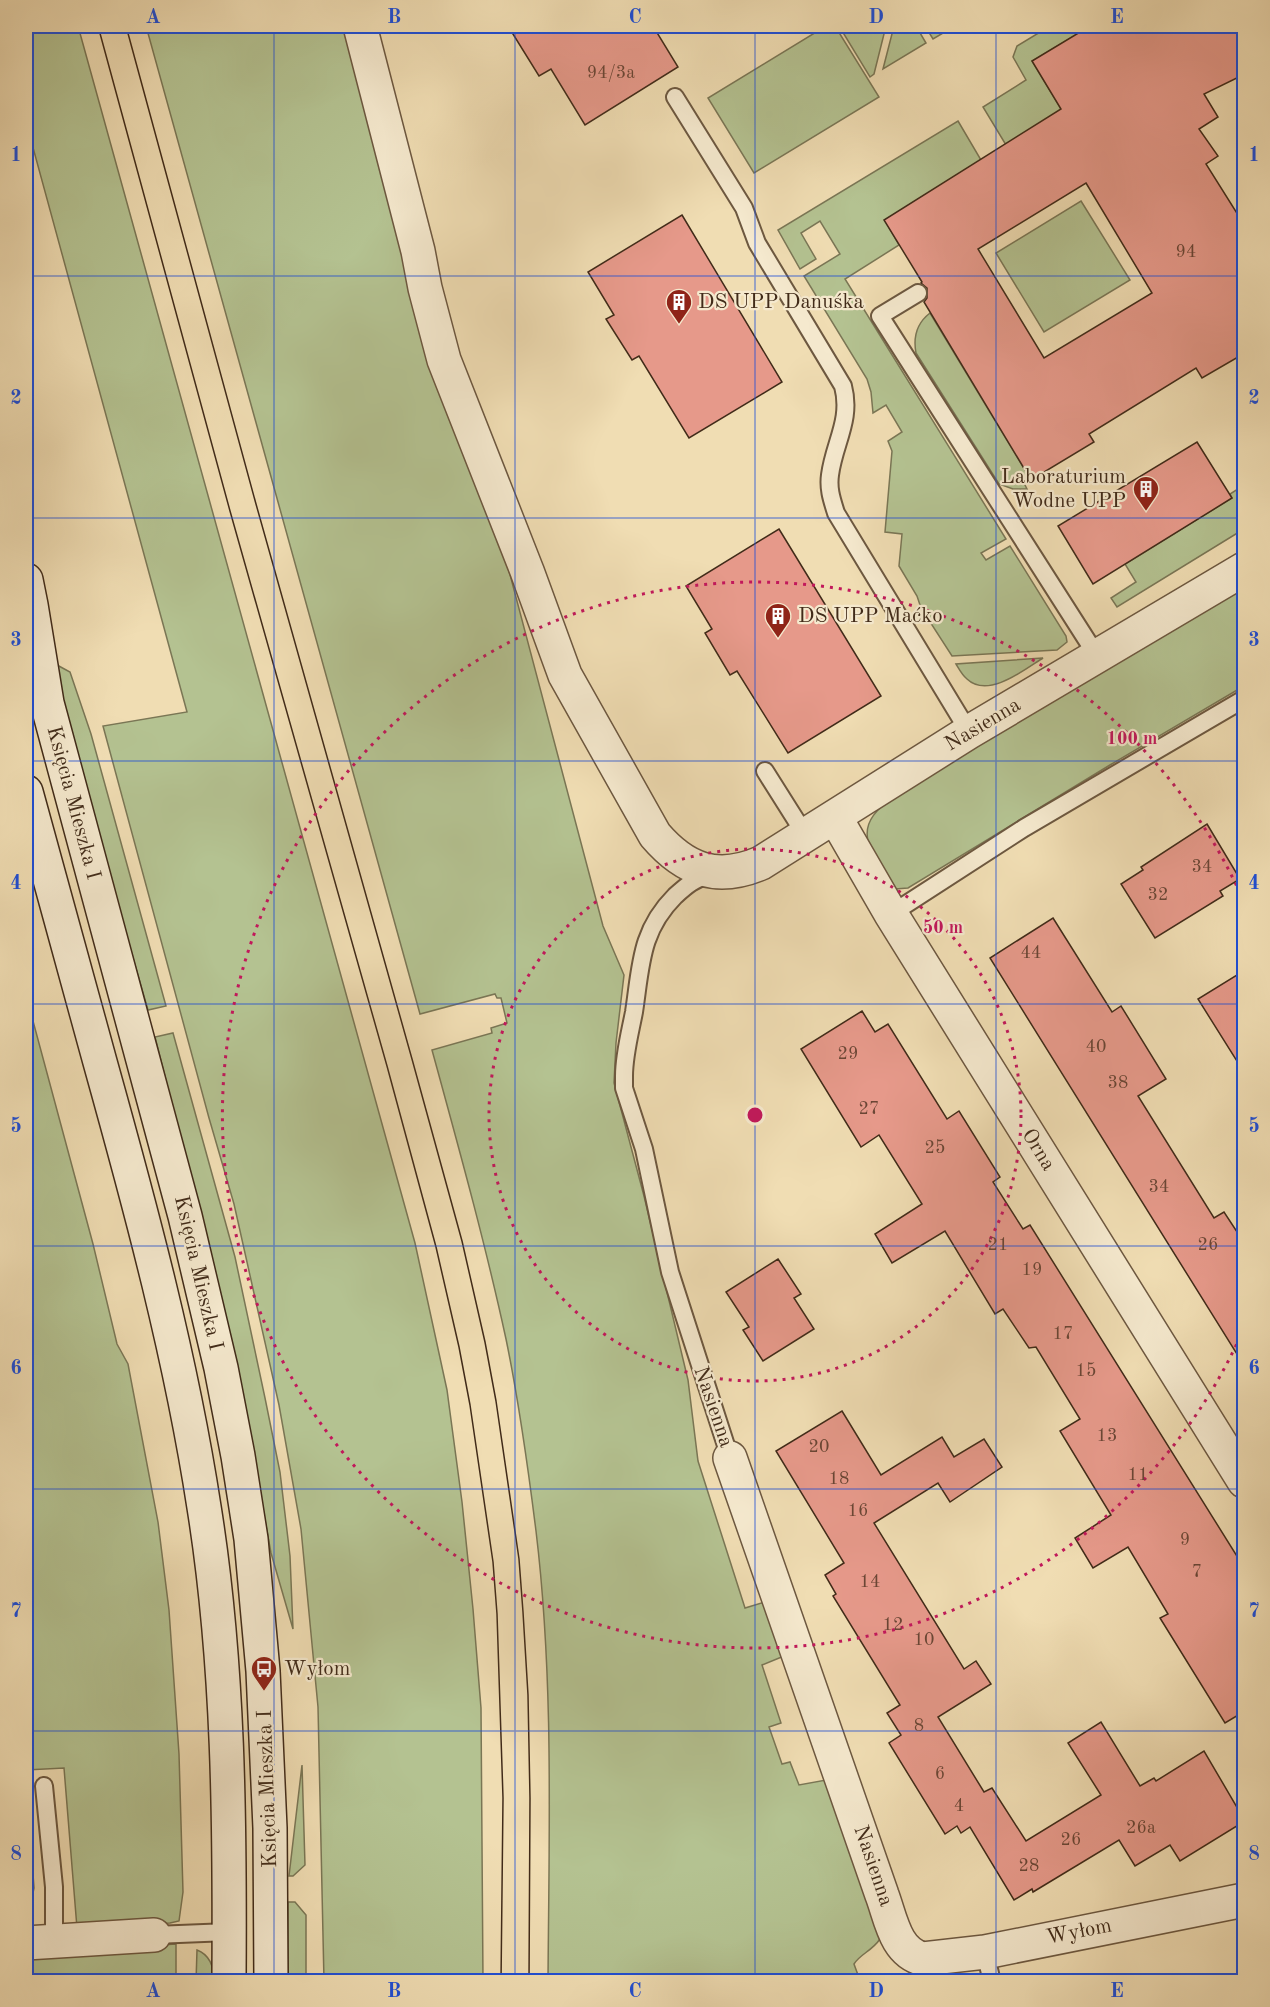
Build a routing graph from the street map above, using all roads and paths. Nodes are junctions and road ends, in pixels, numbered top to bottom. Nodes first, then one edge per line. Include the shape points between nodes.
1 (360, 26) edge
2 (675, 97) dead end
3 (918, 293) dead end
4 (1245, 569) edge
5 (26, 580) edge
6 (1097, 656) junction
7 (1245, 699) edge
8 (969, 732) junction
9 (765, 771) dead end
10 (26, 792) edge
11 (836, 817) junction
12 (806, 836) junction
13 (708, 871) junction
14 (891, 914) junction
15 (730, 1458) joint
16 (1245, 1480) edge
17 (44, 1786) dead end
18 (1245, 1900) edge
19 (229, 1932) junction
20 (154, 1935) joint
21 (40, 1942) edge
22 (913, 1957) joint
23 (989, 1966) edge
24 (229, 1982) edge
25 (271, 1982) edge

1 - 13 street via 444,360 565,675 655,835 667,849
2 - 8 lane via 744,208 758,243 843,386 847,411 830,475 836,513
3 - 6 lane via 880,316
4 - 6 street, Nasienna
5 - 25 street, Księcia Mieszka I via 46,703 185,1216 238,1456 251,1539 263,1671 271,1840
6 - 8 street, Nasienna
7 - 14 lane via 1024,828
8 - 11 street, Nasienna
9 - 12 lane
10 - 19 street, Księcia Mieszka I via 156,1272 204,1507 224,1709
11 - 12 street, Nasienna
11 - 14 street, Orna
12 - 13 street, Nasienna via 745,870
13 - 15 lane, Nasienna via 667,905 650,930 624,1064 624,1088 644,1149 670,1272
14 - 16 street, Orna
15 - 22 street, Nasienna via 900,1944
17 - 21 lane via 54,1887
18 - 23 street, Wyłom
19 - 20 lane
19 - 24 street, Księcia Mieszka I
20 - 21 street
22 - 23 street, Wyłom

